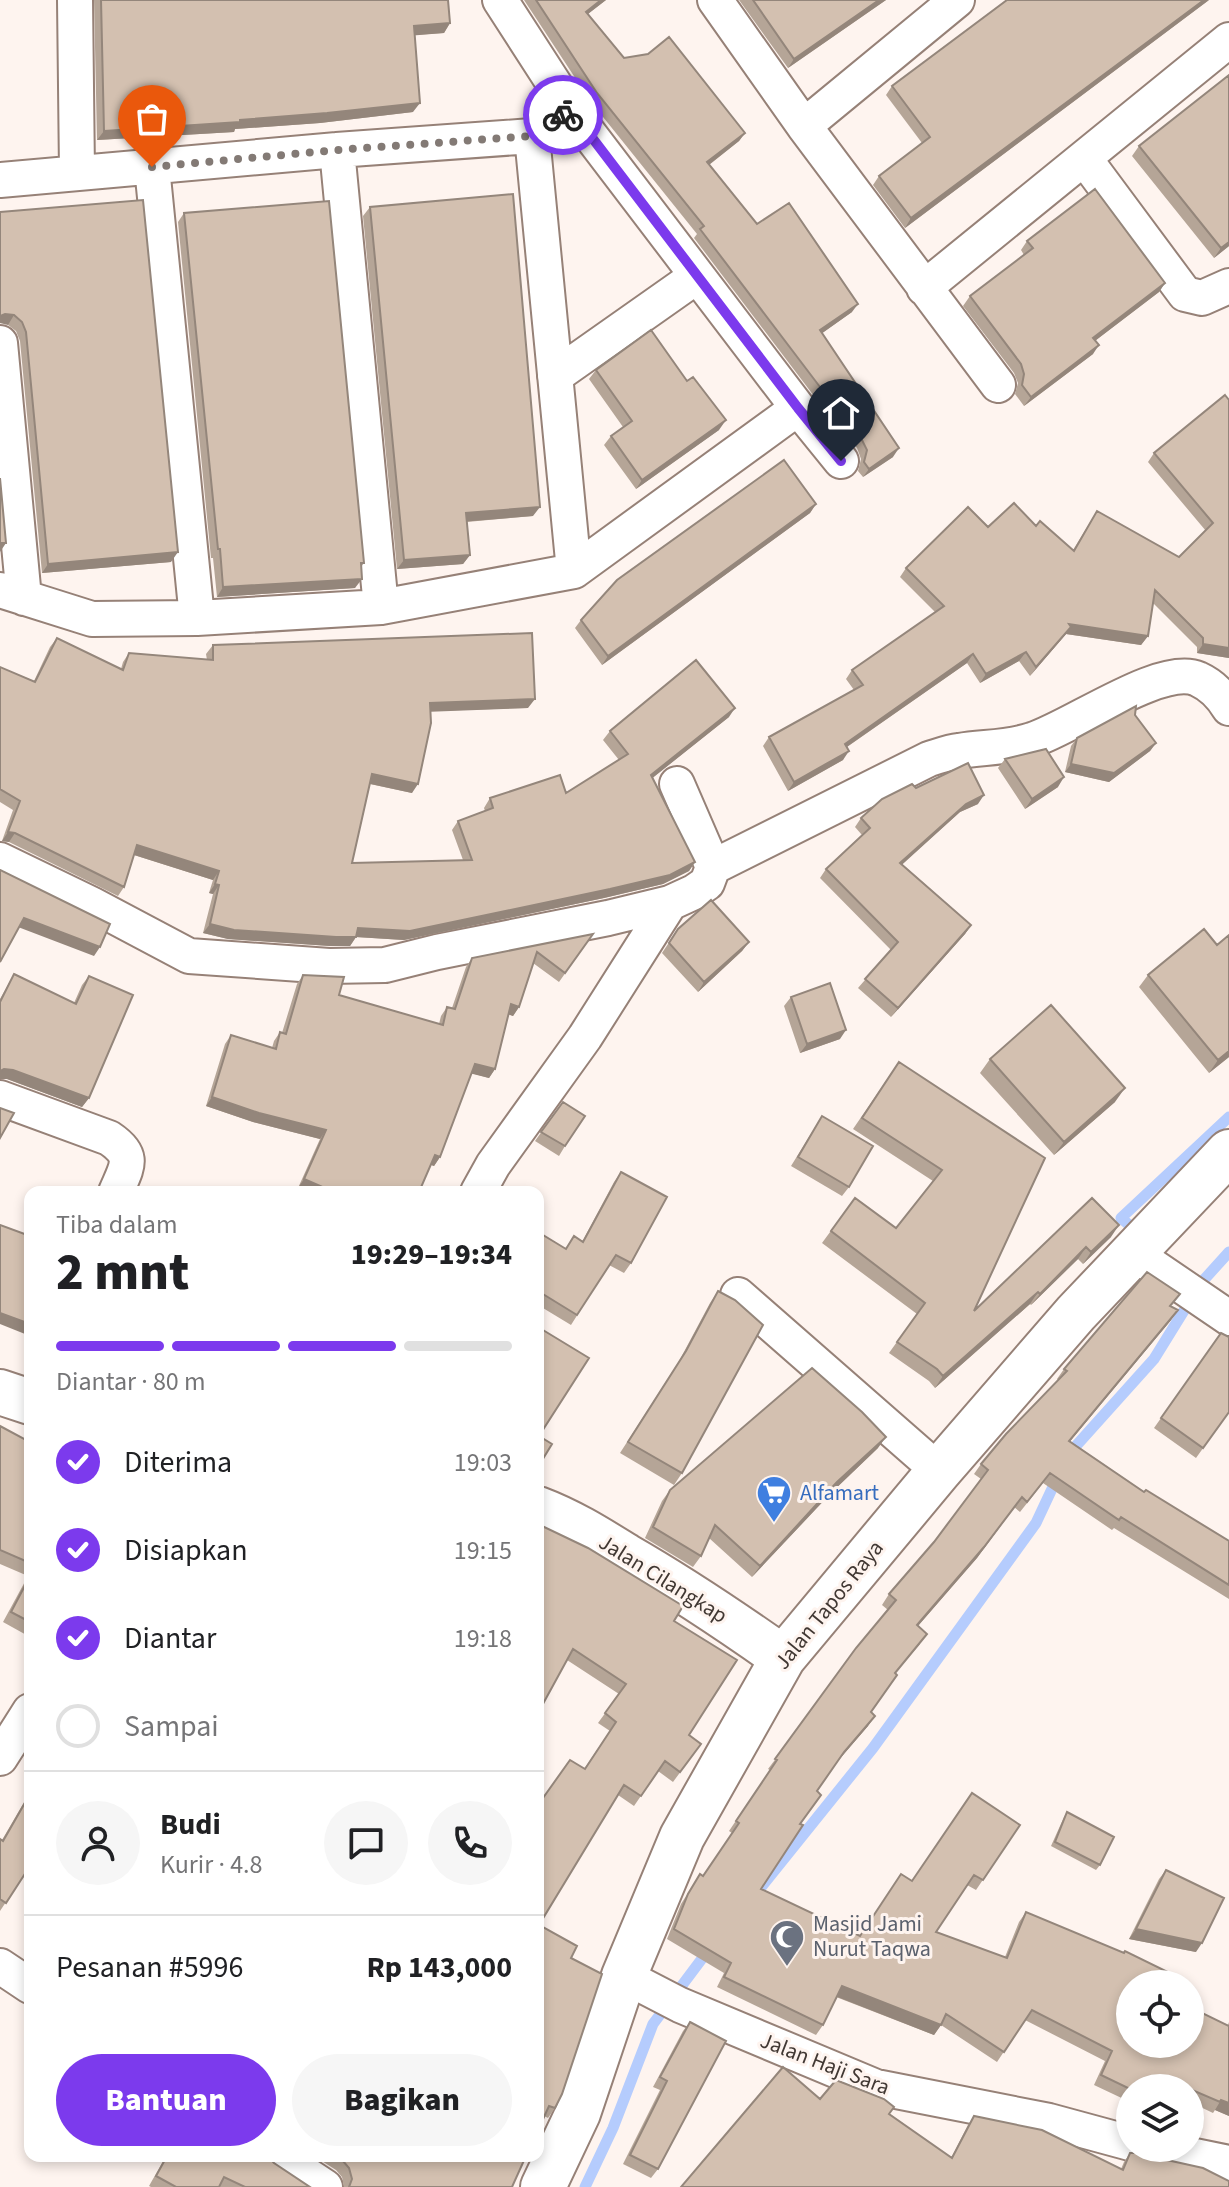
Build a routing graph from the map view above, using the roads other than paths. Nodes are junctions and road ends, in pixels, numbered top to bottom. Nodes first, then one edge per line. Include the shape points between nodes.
1 (75, 0) edge
2 (500, 0) edge
3 (715, 0) edge
4 (957, 0) edge
5 (1229, 40) edge
6 (571, 110) junction
7 (804, 126) junction
8 (532, 136) junction
9 (337, 150) junction
10 (1084, 158) junction
11 (152, 167) junction
12 (77, 172) junction
13 (0, 180) edge
14 (697, 276) junction
15 (1229, 286) edge
16 (924, 288) junction
17 (0, 343) edge
18 (555, 376) junction
19 (998, 385) dead end
20 (798, 408) junction
21 (841, 461) dead end
22 (574, 571) junction
23 (12, 594) edge
24 (381, 607) junction
25 (197, 618) junction
26 (1229, 708) edge
27 (677, 784) dead end
28 (0, 860) edge
29 (713, 867) junction
30 (670, 903) junction
31 (0, 1098) edge
32 (1229, 1152) edge
33 (118, 1186) edge
34 (481, 1186) edge
35 (1132, 1252) junction
36 (738, 1295) dead end
37 (1206, 1302) edge
38 (0, 1392) edge
39 (24, 1400) edge
40 (939, 1471) junction
41 (544, 1511) edge
42 (783, 1658) junction
43 (16, 1720) edge
44 (0, 1758) edge
45 (0, 1966) edge
46 (24, 1982) edge
47 (636, 1983) junction
48 (1116, 2139) edge
49 (1204, 2158) edge
50 (287, 2162) edge
51 (1229, 2163) edge
52 (325, 2187) edge
53 (543, 2187) edge

1 - 12 street
2 - 6 street
3 - 7 street
4 - 7 street
5 - 10 street
6 - 8 street
6 - 14 street
7 - 16 street
8 - 9 street
8 - 18 street
9 - 11 street
9 - 24 street
10 - 15 street via 1185,294 1202,298
10 - 16 street
11 - 12 street
11 - 25 street
12 - 13 street
14 - 18 street
14 - 20 street
16 - 19 street
17 - 23 street
18 - 22 street
20 - 21 street
20 - 22 street
22 - 24 street
23 - 25 street via 92,619
24 - 25 street
26 - 29 street via 1221,695 1197,678 1176,676 1148,684 1035,739 929,759
27 - 29 street
28 - 30 street via 189,956 329,966 385,965
29 - 30 street via 707,883
30 - 34 street
31 - 33 street via 122,1147 126,1168
32 - 35 main road, Jalan Tapos Raya
35 - 37 street
35 - 40 main road, Jalan Tapos Raya
36 - 40 street
38 - 39 main road
40 - 42 main road, Jalan Tapos Raya
41 - 42 main road, Jalan Cilangkap via 648,1569
42 - 47 main road, Jalan Tapos Raya via 682,1837
43 - 44 street
45 - 46 street
47 - 48 street, Jalan Haji Sara via 876,2087
47 - 53 main road, Jalan Tapos Raya
49 - 51 street
50 - 52 street

